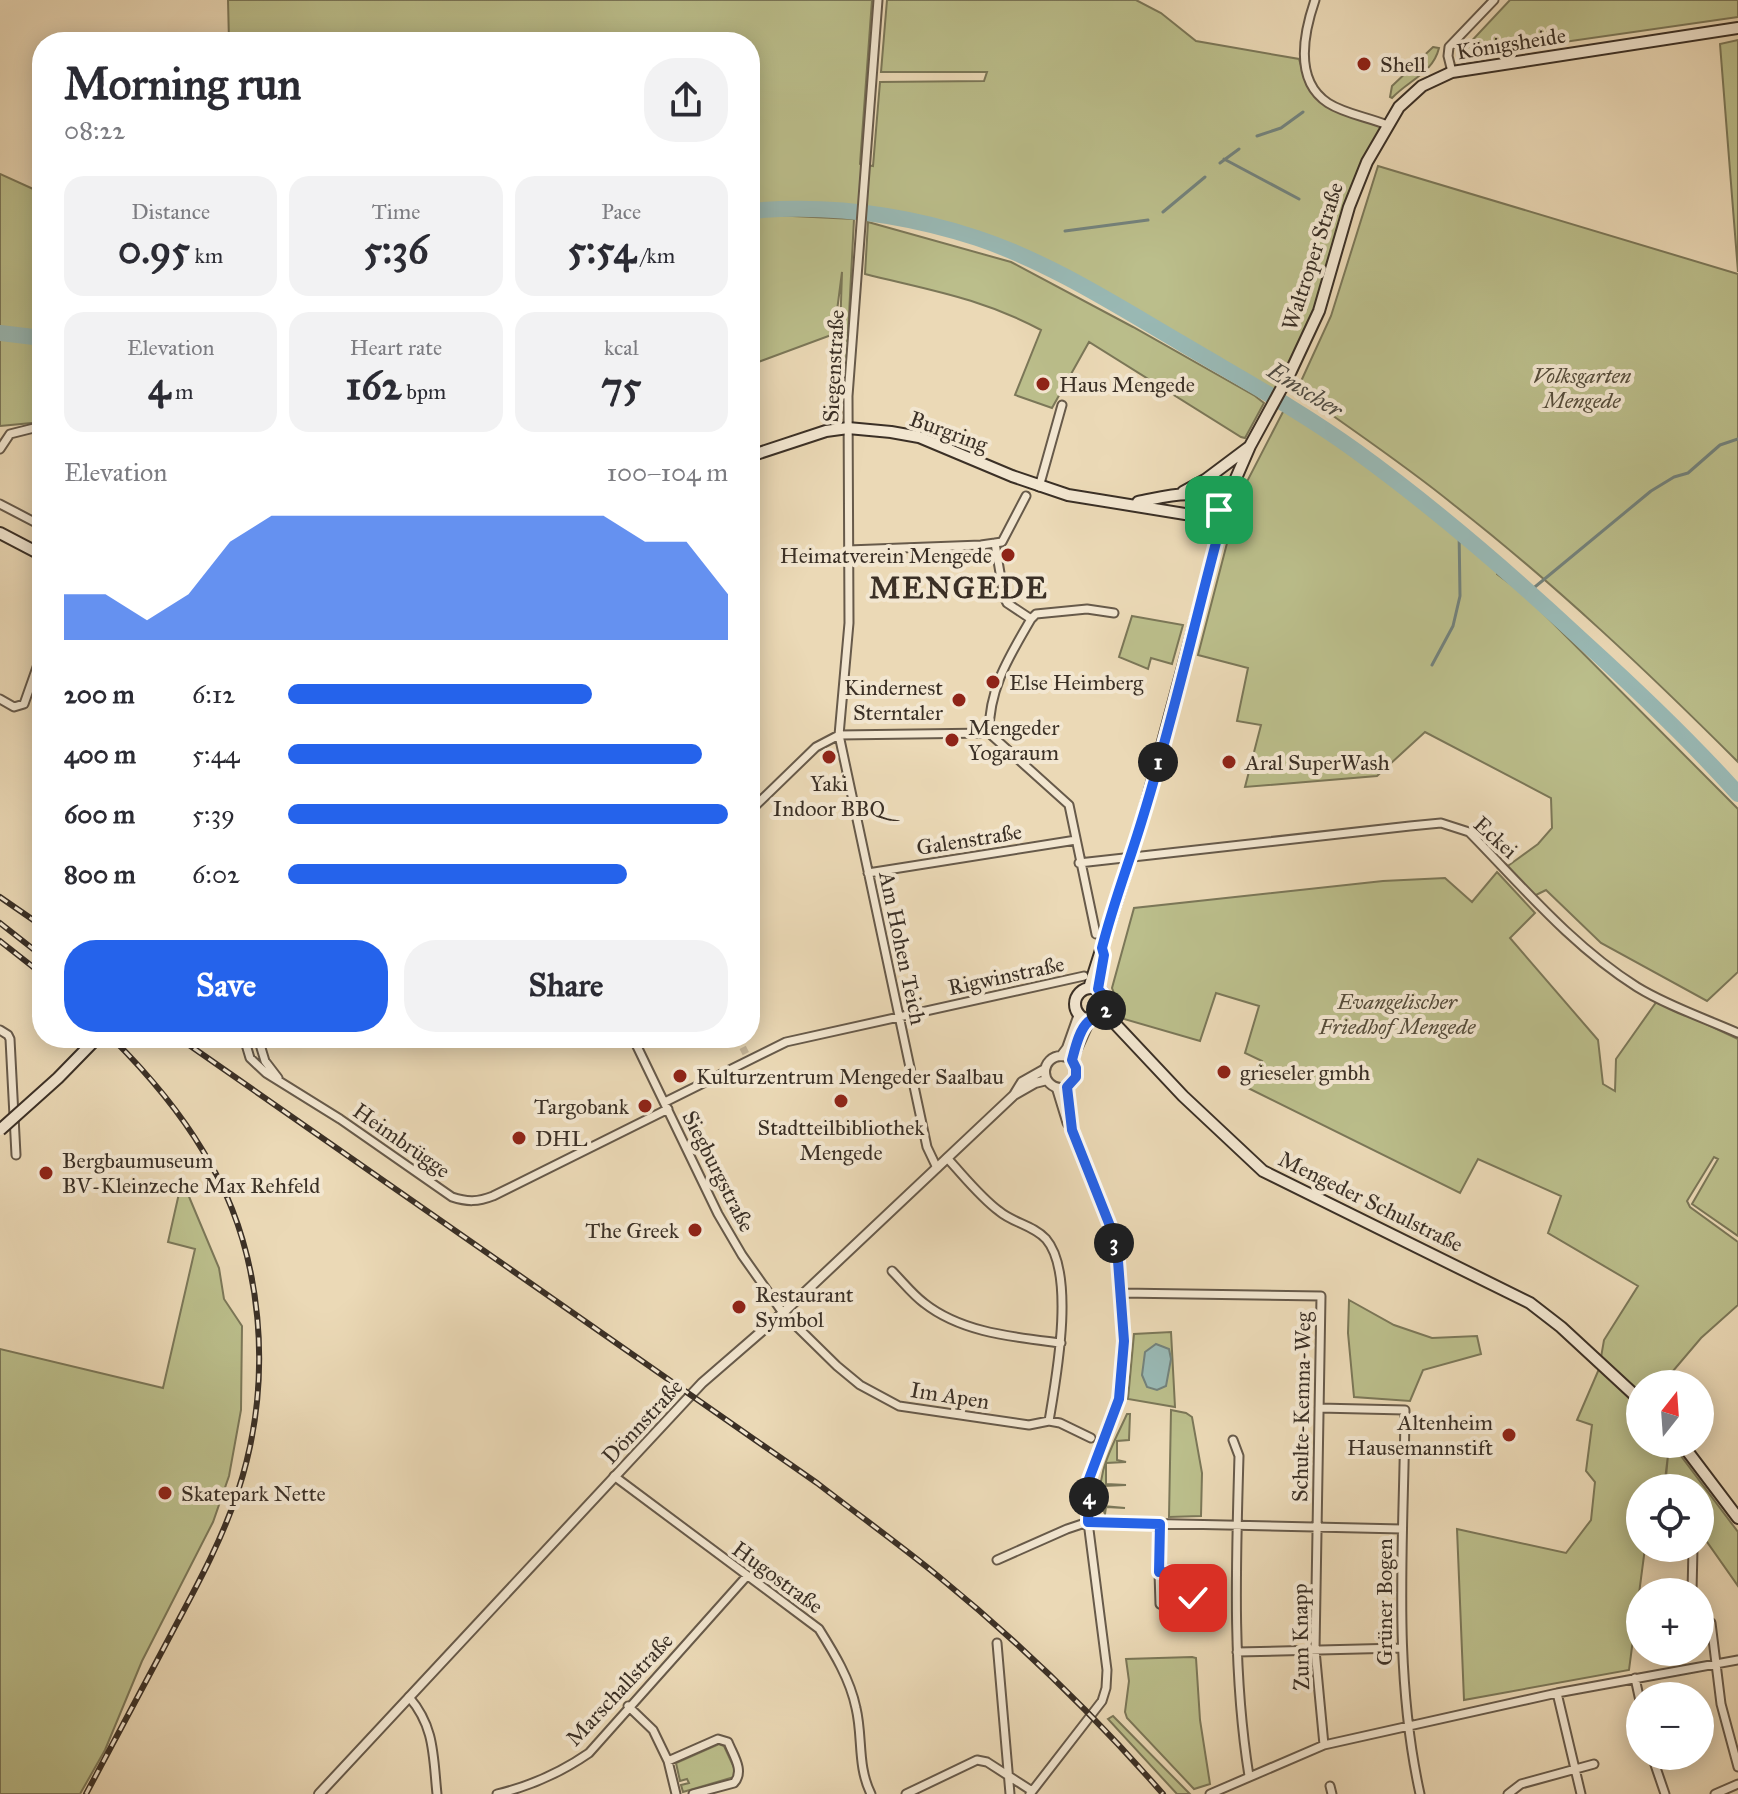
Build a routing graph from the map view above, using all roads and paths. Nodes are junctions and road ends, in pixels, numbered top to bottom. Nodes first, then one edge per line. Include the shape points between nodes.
1 (878, 0) edge
2 (1315, 0) edge
3 (1494, 0) edge
4 (1738, 28) edge
5 (1452, 72) junction
6 (1435, 79) joint
7 (1387, 125) junction
8 (1062, 405) dead end
9 (32, 428) edge
10 (848, 428) junction
11 (1250, 446) junction
12 (0, 449) edge
13 (760, 452) edge
14 (1039, 487) junction
15 (1177, 495) junction
16 (1026, 496) dead end
17 (0, 504) edge
18 (1127, 504) junction
19 (1222, 520) junction
20 (32, 521) edge
21 (0, 533) edge
22 (999, 543) junction
23 (32, 550) edge
24 (848, 550) junction
25 (1114, 613) dead end
26 (1031, 619) junction
27 (32, 681) edge
28 (0, 699) edge
29 (989, 733) junction
30 (839, 735) junction
31 (760, 801) edge
32 (1076, 840) junction
33 (1130, 856) junction
34 (1079, 863) junction
35 (868, 873) junction
36 (1096, 934) dead end
37 (1084, 976) dead end
38 (1094, 988) junction
39 (1105, 1013) junction
40 (899, 1017) junction
41 (1084, 1017) junction
42 (0, 1030) edge
43 (1738, 1033) edge
44 (87, 1048) edge
45 (247, 1048) edge
46 (261, 1048) edge
47 (638, 1048) edge
48 (1061, 1056) junction
49 (1072, 1060) junction
50 (1045, 1069) junction
51 (1047, 1080) junction
52 (1056, 1087) junction
53 (1067, 1087) junction
54 (291, 1091) junction
55 (1014, 1095) junction
56 (666, 1106) junction
57 (0, 1130) edge
58 (1072, 1130) junction
59 (16, 1155) dead end
60 (947, 1158) junction
61 (937, 1168) junction
62 (892, 1271) dead end
63 (1121, 1293) junction
64 (783, 1313) junction
65 (1061, 1343) junction
66 (1626, 1387) edge
67 (1319, 1408) junction
68 (1049, 1421) junction
69 (1091, 1438) dead end
70 (1233, 1440) dead end
71 (1693, 1458) edge
72 (614, 1476) junction
73 (1738, 1518) edge
74 (1088, 1522) junction
75 (1160, 1524) junction
76 (1237, 1526) junction
77 (1317, 1527) junction
78 (1402, 1529) junction
79 (997, 1560) dead end
80 (1159, 1572) junction
81 (746, 1577) junction
82 (997, 1643) dead end
83 (1400, 1648) junction
84 (1315, 1650) junction
85 (1237, 1652) junction
86 (1738, 1660) edge
87 (1714, 1663) joint
88 (1698, 1666) edge
89 (1635, 1678) junction
90 (1636, 1682) edge
91 (1557, 1693) junction
92 (409, 1697) junction
93 (628, 1706) junction
94 (1407, 1725) junction
95 (1324, 1745) junction
96 (668, 1761) junction
97 (1594, 1764) dead end
98 (1738, 1767) edge
99 (1573, 1770) junction
100 (1657, 1770) edge
101 (1008, 1775) junction
102 (1249, 1776) junction
103 (1738, 1784) edge
104 (1031, 1792) edge
105 (319, 1794) edge
106 (437, 1794) edge
107 (497, 1794) edge
108 (676, 1794) edge
109 (693, 1794) edge
110 (871, 1794) edge
111 (906, 1794) edge
112 (1010, 1794) edge
113 (1210, 1794) edge
114 (1420, 1794) edge
115 (1508, 1794) edge
116 (1581, 1794) edge
117 (1665, 1794) edge
118 (1715, 1794) edge

1 - 10 street, Siegenstraße
2 - 7 street via 1304,56 1314,86 1331,105
3 - 5 street via 1451,44
4 - 5 main road, Königsheide
5 - 6 main road, Königsheide
6 - 7 main road, Waltroper Straße via 1413,93
7 - 11 main road, Waltroper Straße via 1360,176 1319,311
8 - 14 street
9 - 12 street via 10,434
10 - 13 main road, Burgring
10 - 14 main road, Burgring via 919,437
10 - 24 street, Siegenstraße
11 - 15 main road
11 - 19 main road, Waltroper Straße
14 - 18 main road
15 - 18 main road
15 - 19 main road via 1207,498
16 - 22 street
17 - 20 street
18 - 19 main road
19 - 33 main road, Waltroper Straße
21 - 23 main road
22 - 24 street
22 - 26 street via 1004,597
24 - 30 street, Siegenstraße via 848,637
25 - 26 street via 1087,609 1036,614
26 - 29 street via 993,690
27 - 28 street via 24,704 14,707
29 - 30 street
29 - 32 street via 1065,800
30 - 31 street via 816,747
30 - 35 street, Am Hohen Teich
32 - 34 street
32 - 35 street, Galenstraße
33 - 34 street, Eckei
33 - 38 main road, Waltroper Straße via 1096,959
33 - 43 street, Eckei via 1451,824 1469,832 1561,926 1615,972 1668,1003
34 - 36 street
35 - 40 street, Am Hohen Teich
37 - 40 street, Rigwinstraße
38 - 39 main road via 1107,999
38 - 41 main road via 1080,991 1076,999
39 - 41 main road
39 - 66 main road, Mengeder Schulstraße via 1263,1171 1530,1303
40 - 56 street, Rigwinstraße via 786,1042
40 - 61 street, Am Hohen Teich via 927,1147
41 - 48 street
41 - 49 street
42 - 59 street via 10,1039
44 - 57 main road, bridge
45 - 54 street, Heimbrügge via 250,1058
46 - 54 street, Heimbrügge via 265,1061
47 - 56 street, Siegburgstraße
48 - 49 street
48 - 50 street via 1052,1058
49 - 53 street via 1077,1072
50 - 51 street
50 - 55 street, Dönnstraße via 1022,1082
51 - 52 street
51 - 55 street, Dönnstraße
52 - 53 street
52 - 58 street
53 - 58 street
54 - 56 street, Heimbrügge via 452,1197 471,1202 493,1196
55 - 60 street, Dönnstraße
56 - 64 street, Siegburgstraße via 723,1224
58 - 63 street via 1112,1231
60 - 61 street, Dönnstraße
60 - 65 street via 999,1212 1034,1229 1050,1244 1059,1279
61 - 64 street, Dönnstraße
62 - 65 street via 921,1301 952,1320 998,1334
63 - 67 street, Schulte-Kemna-Weg via 1321,1296
63 - 74 street via 1119,1399 1092,1468
64 - 68 street, Im Apen via 860,1385 899,1406 1029,1425
64 - 72 street, Dönnstraße via 702,1383
65 - 68 street
67 - 77 street, Schulte-Kemna-Weg
67 - 78 street, Grüner Bogen via 1405,1410
68 - 69 street, Im Apen
70 - 76 street via 1239,1456
71 - 73 main road
72 - 81 street, Hugostraße
72 - 92 street, Dönnstraße
74 - 75 street
74 - 79 street
74 - 104 street via 1107,1670 1105,1694
75 - 76 street
75 - 80 street
76 - 77 street
76 - 85 street
77 - 78 street
77 - 84 street, Zum Knapp
78 - 83 street, Grüner Bogen
80 - 80 street via 1160,1604 1189,1606 1192,1577
81 - 93 street, Marschallstraße
81 - 110 street, Hugostraße via 819,1629 837,1658 856,1708 861,1766
82 - 101 street
83 - 84 street
83 - 94 street, Grüner Bogen
84 - 85 street
84 - 95 street, Zum Knapp
85 - 102 street
86 - 87 street
87 - 98 street
88 - 89 street
89 - 90 street
89 - 91 street
91 - 94 street
91 - 99 street
92 - 105 street, Dönnstraße
92 - 106 street via 430,1732
93 - 96 street via 653,1730
93 - 107 street, Marschallstraße via 589,1753 567,1768
94 - 95 street
94 - 114 street, Grüner Bogen
95 - 102 street
96 - 108 street
96 - 109 street via 718,1739 728,1742 738,1778
97 - 99 street
99 - 115 street via 1521,1784
99 - 116 street
100 - 117 street
101 - 104 street
101 - 111 street via 977,1760
101 - 112 street
102 - 113 street
103 - 118 street

